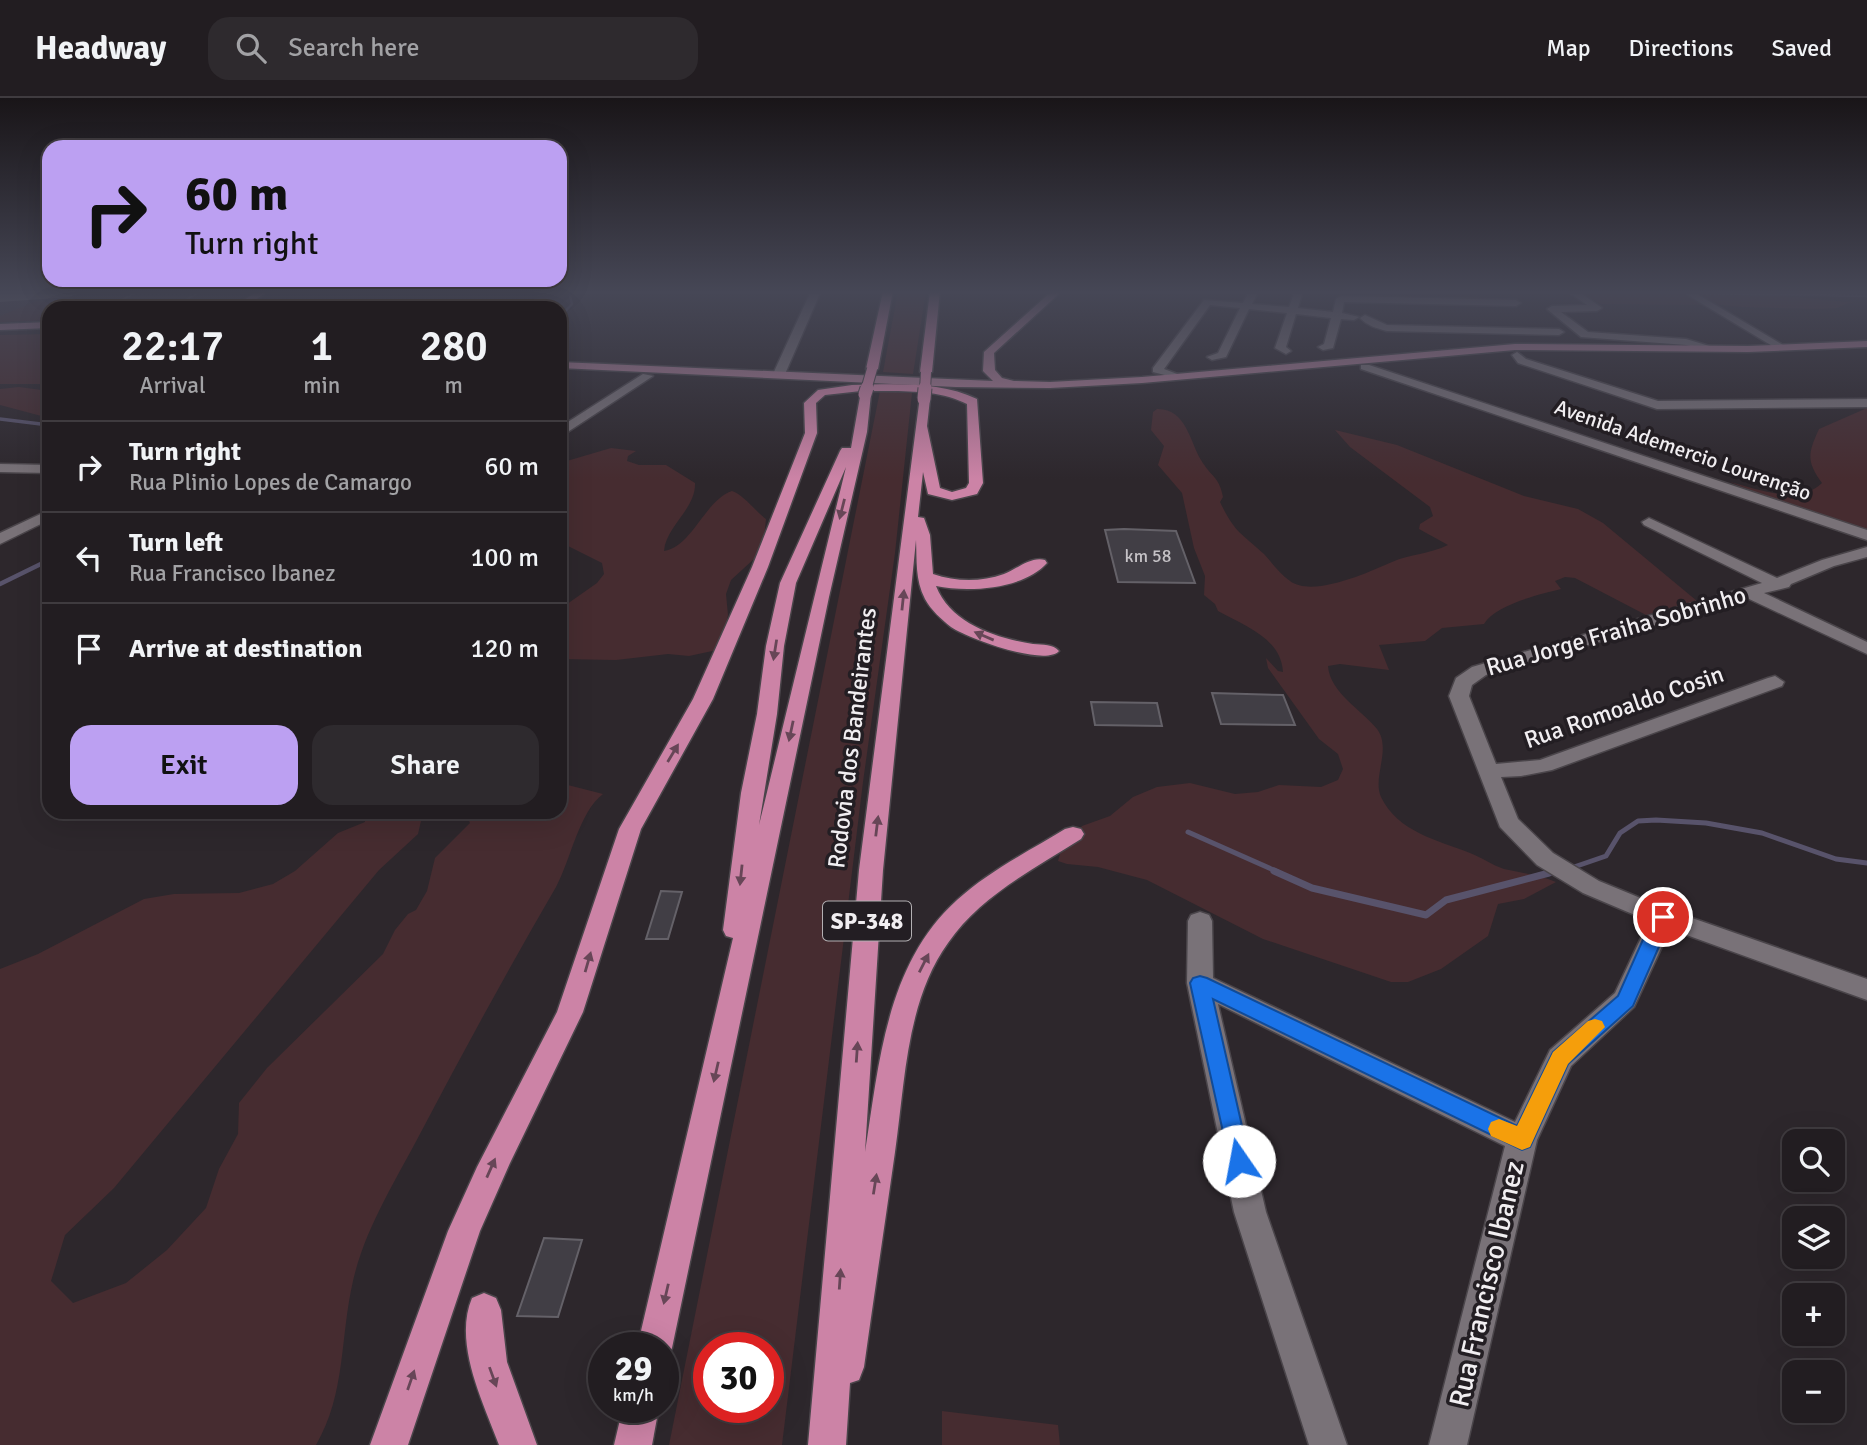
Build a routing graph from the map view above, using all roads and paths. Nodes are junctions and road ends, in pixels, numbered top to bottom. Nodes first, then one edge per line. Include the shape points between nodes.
1 (788, 354) edge
2 (875, 354) edge
3 (928, 354) edge
4 (989, 354) edge
5 (1160, 354) edge
6 (1168, 354) edge
7 (1223, 354) edge
8 (1477, 354) edge
9 (1518, 354) edge
10 (1665, 354) edge
11 (1790, 354) edge
12 (1448, 356) junction
13 (1212, 357) dead end
14 (1365, 367) junction
15 (567, 369) edge
16 (567, 369) edge
17 (989, 372) junction
18 (643, 373) junction
19 (779, 374) junction
20 (1148, 379) junction
21 (1178, 380) junction
22 (956, 384) junction
23 (1020, 386) junction
24 (1867, 403) edge
25 (921, 426) junction
26 (567, 428) edge
27 (860, 432) junction
28 (0, 468) edge
29 (42, 468) edge
30 (912, 506) junction
31 (42, 518) edge
32 (1648, 522) dead end
33 (1867, 536) edge
34 (0, 539) edge
35 (1867, 552) edge
36 (1039, 563) dead end
37 (1867, 567) edge
38 (925, 577) junction
39 (1777, 584) junction
40 (1748, 592) junction
41 (1867, 649) edge
42 (1050, 651) dead end
43 (1775, 682) dead end
44 (1488, 771) junction
45 (1073, 834) dead end
46 (1663, 917) junction
47 (1200, 921) dead end
48 (1200, 983) junction
49 (1867, 990) edge
50 (724, 1033) junction
51 (1522, 1140) junction
52 (484, 1310) dead end
53 (658, 1332) edge
54 (638, 1423) edge
55 (389, 1445) edge
56 (518, 1445) edge
57 (633, 1445) edge
58 (827, 1445) edge
59 (833, 1445) edge
60 (1328, 1445) edge
61 (1448, 1445) edge

1 - 19 street
2 - 27 highway, Rodovia dos Bandeirantes, bridge
3 - 25 highway, Rodovia dos Bandeirantes / SP-348, bridge
4 - 17 main road
5 - 20 street via 1145,373
6 - 21 street via 1157,370
7 - 13 street
8 - 12 main road
9 - 24 street via 1522,360 1657,405
10 - 11 main road
12 - 14 main road
12 - 21 main road
14 - 21 main road
14 - 33 street, Avenida Ademercio Lourenção
15 - 18 main road
16 - 18 main road
17 - 22 main road
17 - 23 main road
18 - 19 main road
18 - 21 main road via 1027,390 1096,390
18 - 26 street
19 - 22 main road
20 - 21 main road
20 - 23 main road
22 - 23 main road
25 - 30 highway, Rodovia dos Bandeirantes / SP-348
55 -> 25 highway via 475,1203 584,976 609,883 630,830 703,698 750,594 811,433 810,403 820,393 849,388 967,396 974,402 976,483 972,491 952,496 933,491
27 -> 50 highway, Rodovia dos Bandeirantes
27 -> 50 highway via 826,493 788,583 743,850
28 - 29 street
30 - 38 highway via 921,527
58 -> 30 highway, Rodovia dos Bandeirantes / SP-348 via 871,870
31 - 34 street
32 - 39 street
35 - 39 street
36 - 38 highway via 1012,578 983,585 953,585
37 - 39 street via 1797,584
42 -> 38 highway via 1015,647 971,631 935,602
39 - 40 street, Rua Jorge Fraiha Sobrinho
40 - 41 street
40 - 44 street, Rua Jorge Fraiha Sobrinho via 1473,674 1463,682 1459,696
43 - 44 street, Rua Romoaldo Cosin via 1545,765
44 - 46 street, Rua Jorge Fraiha Sobrinho via 1508,822 1533,849 1591,887
59 -> 45 highway via 897,1042 921,966 961,911
46 - 49 street, Rua Jorge Fraiha Sobrinho
46 - 51 street, Rua Francisco Ibanez via 1626,1000 1560,1058
47 - 48 street
48 - 51 street
48 - 60 street via 1250,1212
50 -> 53 highway, Rodovia dos Bandeirantes
51 - 61 street, Rua Francisco Ibanez
52 -> 56 highway via 484,1348
54 - 57 highway

